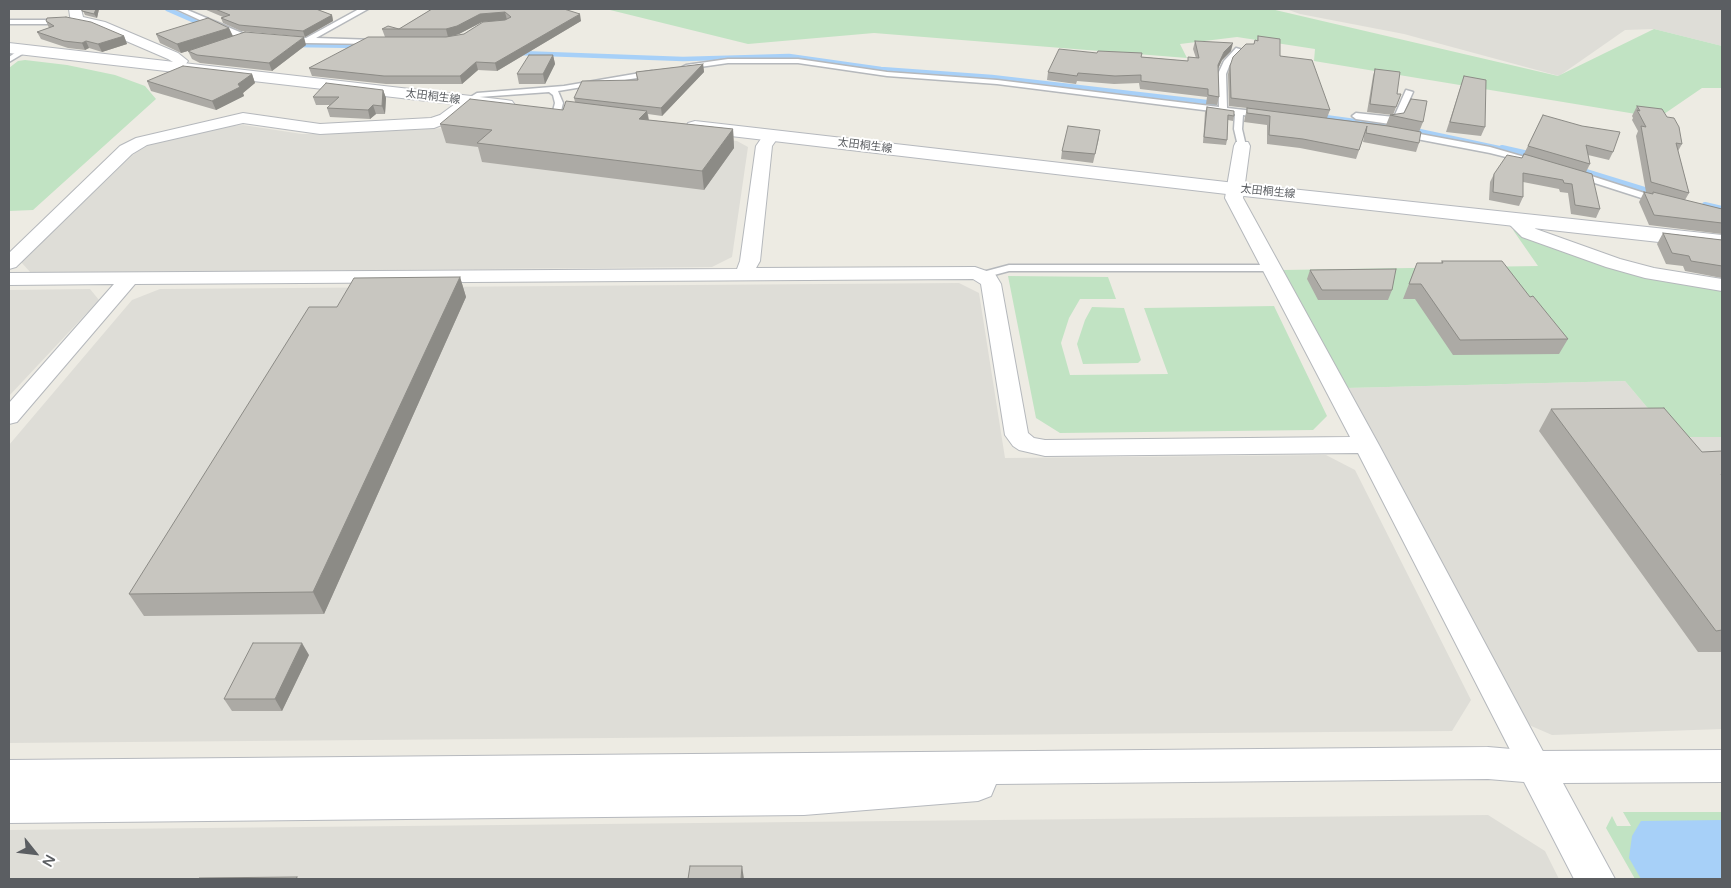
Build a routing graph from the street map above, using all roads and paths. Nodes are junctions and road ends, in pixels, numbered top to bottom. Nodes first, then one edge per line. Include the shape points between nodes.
1 (180, 9) edge
2 (364, 9) edge
3 (76, 15) edge
4 (9, 22) edge
5 (245, 37) junction
6 (263, 38) edge
7 (280, 39) edge
8 (235, 41) edge
9 (306, 42) junction
10 (380, 42) edge
11 (1239, 50) edge
12 (14, 52) edge
13 (181, 61) junction
14 (673, 70) edge
15 (664, 71) edge
16 (551, 89) junction
17 (1409, 92) dead end
18 (468, 101) junction
19 (1223, 106) junction
20 (557, 110) junction
21 (1239, 112) junction
22 (577, 113) edge
23 (1276, 116) edge
24 (1356, 116) dead end
25 (1390, 121) junction
26 (674, 124) edge
27 (771, 136) junction
28 (1242, 146) joint
29 (1549, 165) edge
30 (1573, 173) edge
31 (1235, 189) junction
32 (1663, 202) edge
33 (1513, 219) junction
34 (1722, 242) edge
35 (9, 263) edge
36 (1272, 268) junction
37 (744, 274) junction
38 (983, 275) junction
39 (130, 278) junction
40 (9, 279) edge
41 (1722, 285) edge
42 (9, 417) edge
43 (1367, 445) junction
44 (1722, 766) edge
45 (1535, 767) junction
46 (9, 776) edge
47 (9, 806) edge
48 (1595, 879) edge

1 - 5 lane
2 - 9 lane
3 - 4 lane
3 - 13 street
5 - 6 lane
5 - 8 lane
7 - 9 lane
9 - 10 lane
11 - 19 lane via 1222,74
12 - 13 street, 太田桐生線
13 - 18 street, 太田桐生線
14 - 19 lane via 728,62 798,61 886,74 997,82
15 - 16 lane
16 - 18 lane via 477,94
16 - 20 lane via 560,103
17 - 25 lane via 1398,119
18 - 20 street, 太田桐生線
18 - 35 street via 434,123 320,129 242,118 142,141 126,150
19 - 21 lane
20 - 22 street, 太田桐生線
21 - 23 lane
21 - 28 lane
24 - 25 lane
25 - 29 lane via 1389,131
26 - 27 street, 太田桐生線
27 - 31 street, 太田桐生線
27 - 37 street via 764,146 750,261
28 - 31 street
30 - 32 lane
31 - 33 street, 太田桐生線
31 - 36 street via 1234,198
33 - 34 street, 太田桐生線
33 - 41 street via 1529,232 1613,263 1652,274
36 - 38 lane via 1009,268
36 - 43 street
37 - 38 street via 968,272
37 - 39 street
38 - 43 street via 991,284 1017,435 1027,444 1045,448
39 - 40 street
39 - 42 street
43 - 45 street
44 - 45 street
45 - 46 street via 1488,763
45 - 47 street via 1494,778 976,784 804,798
45 - 48 street

